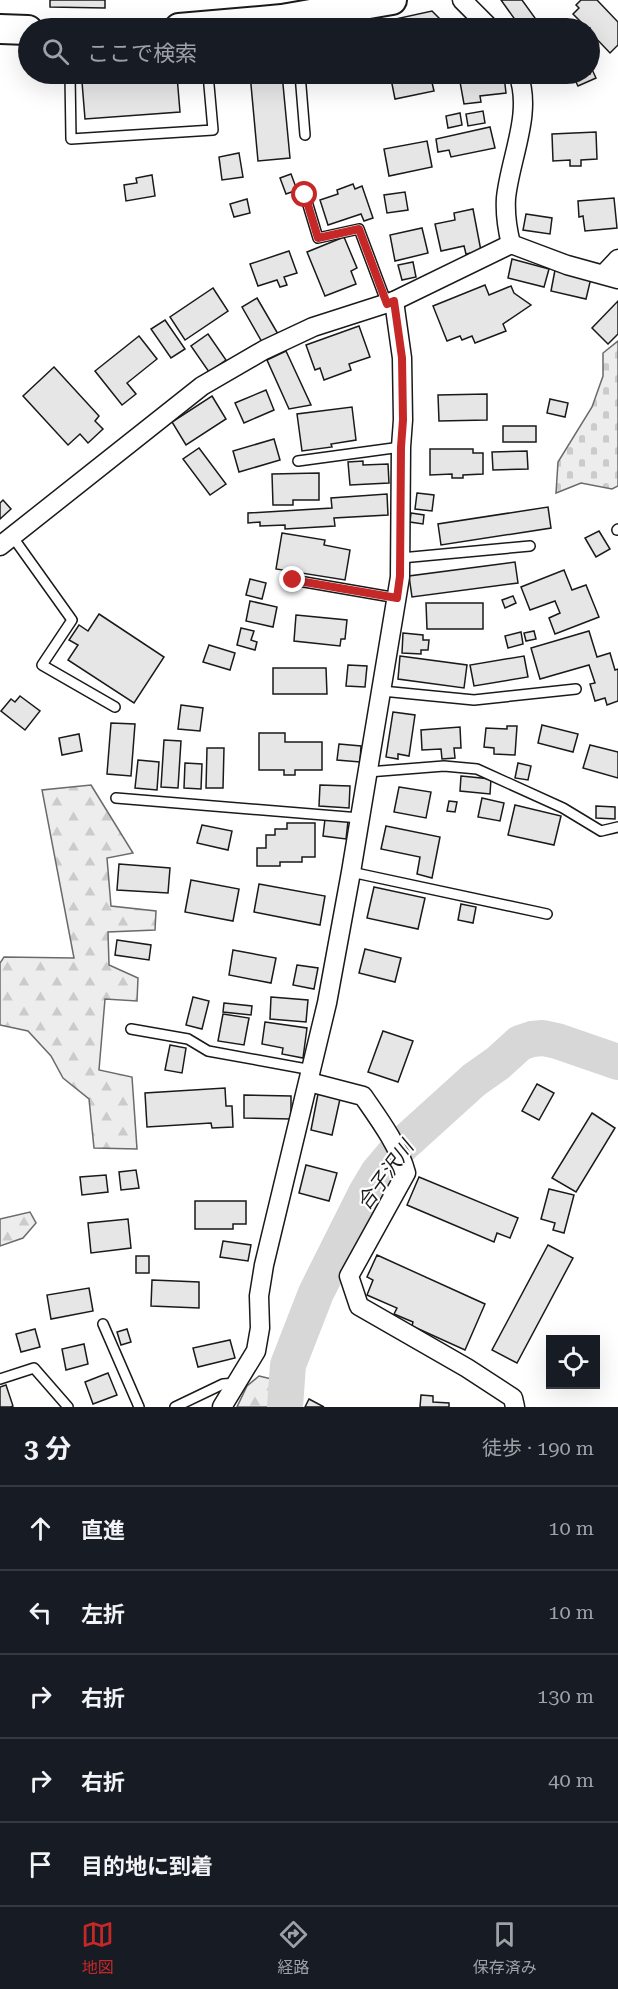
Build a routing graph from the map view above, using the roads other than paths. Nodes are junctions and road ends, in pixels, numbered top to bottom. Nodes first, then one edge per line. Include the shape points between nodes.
1 (392, 0) edge
2 (462, 0) edge
3 (317, 18) edge
4 (480, 18) edge
5 (0, 29) edge
6 (18, 30) edge
7 (70, 84) edge
8 (209, 84) edge
9 (301, 84) edge
10 (521, 84) edge
11 (305, 135) dead end
12 (305, 195) dead end
13 (511, 244) junction
14 (618, 260) edge
15 (611, 277) edge
16 (391, 303) junction
17 (401, 447) junction
18 (298, 461) dead end
19 (6, 541) edge
20 (530, 546) dead end
21 (401, 558) junction
22 (293, 580) dead end
23 (397, 598) junction
24 (576, 689) dead end
25 (382, 691) junction
26 (115, 707) dead end
27 (368, 772) junction
28 (116, 798) dead end
29 (360, 818) junction
30 (618, 827) edge
31 (351, 872) junction
32 (547, 914) dead end
33 (130, 1029) dead end
34 (310, 1076) junction
35 (103, 1324) dead end
36 (0, 1379) edge
37 (237, 1383) junction
38 (68, 1407) edge
39 (139, 1407) edge
40 (176, 1407) edge
41 (222, 1407) edge
42 (515, 1407) edge

1 - 3 main road
2 - 4 street
5 - 6 main road
7 - 8 lane via 71,139 213,130
9 - 11 lane
10 - 13 street via 522,114 506,196 505,222
12 - 16 lane via 318,238 359,229
13 - 15 street
13 - 16 street
14 - 15 street
16 - 17 street via 402,358
16 - 19 street via 313,327 202,386
17 - 18 lane
17 - 21 street
19 - 26 lane via 72,620 42,665
20 - 21 lane
21 - 23 street
22 - 23 lane
23 - 25 street
24 - 25 lane via 474,700
25 - 27 street
27 - 29 street
27 - 30 lane via 444,766 477,769 563,808 601,831
28 - 29 lane
29 - 31 street
31 - 32 lane
31 - 34 street
33 - 34 lane via 188,1039 208,1051
34 - 37 street via 264,1265 256,1351
34 - 42 street via 363,1096 406,1173 349,1276 359,1306 467,1368 513,1398
35 - 39 lane
36 - 38 lane via 34,1368
37 - 40 lane via 222,1384
37 - 41 street

